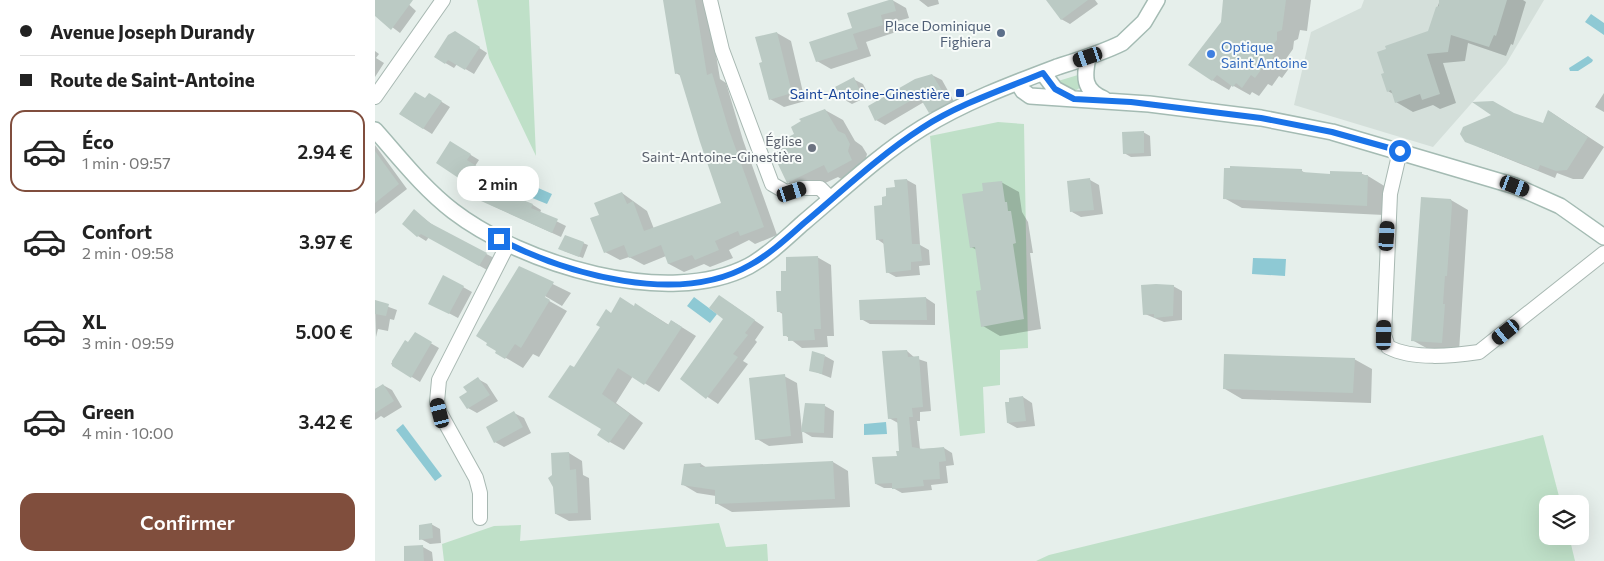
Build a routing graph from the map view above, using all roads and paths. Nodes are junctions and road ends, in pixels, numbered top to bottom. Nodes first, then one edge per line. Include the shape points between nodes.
1 (443, 0) edge
2 (710, 0) edge
3 (1157, 0) edge
4 (1088, 57) junction
5 (1043, 73) junction
6 (1018, 83) junction
7 (375, 97) edge
8 (1074, 99) junction
9 (1105, 100) junction
10 (375, 130) edge
11 (1400, 151) junction
12 (831, 200) junction
13 (1604, 237) edge
14 (509, 244) junction
15 (1604, 253) edge
16 (480, 518) dead end

1 - 7 street
2 - 12 street via 722,50 772,184 786,192 819,188
3 - 4 street via 1128,38
4 - 5 street
4 - 9 street via 1085,72 1088,90
5 - 6 street
5 - 8 street via 1055,89
6 - 8 street via 1030,96
6 - 12 street via 921,128
8 - 9 street
9 - 11 street via 1261,118 1323,130
10 - 14 street via 451,210
11 - 13 street via 1539,195
11 - 15 street via 1390,194 1387,236 1384,335 1388,347 1418,354 1479,352
12 - 14 street via 750,265 714,280 694,283 629,282 563,265
14 - 16 street via 443,368 438,385 440,413 476,478

